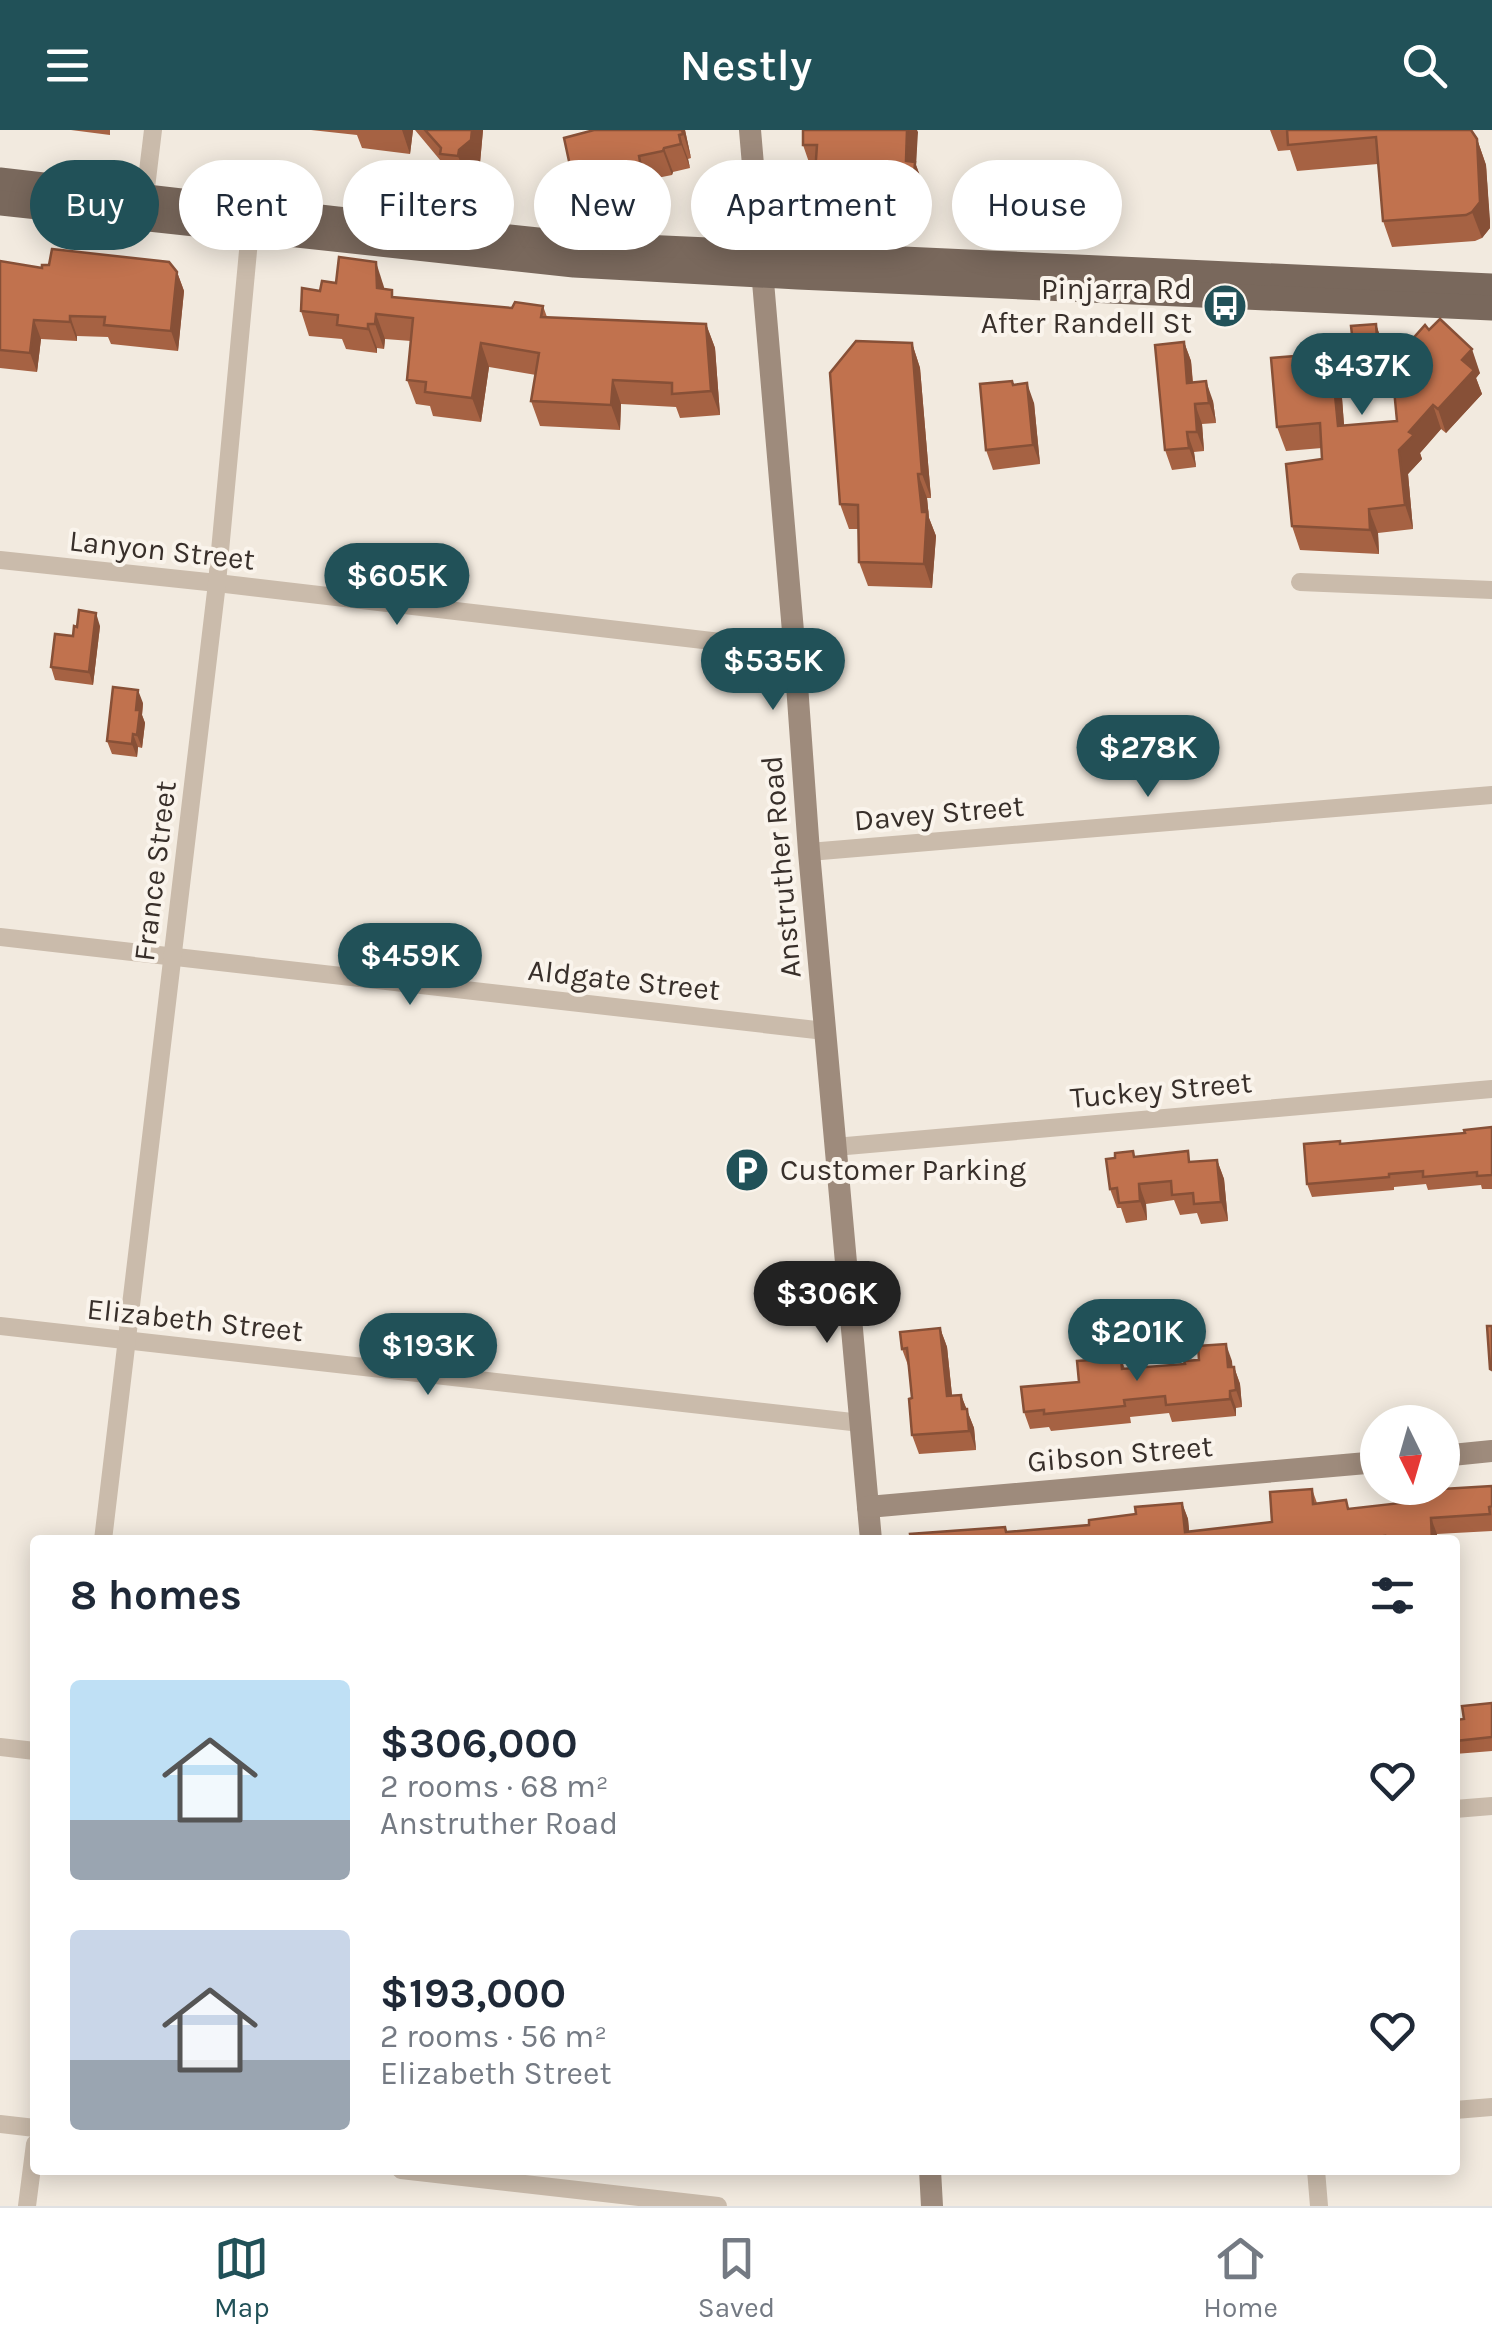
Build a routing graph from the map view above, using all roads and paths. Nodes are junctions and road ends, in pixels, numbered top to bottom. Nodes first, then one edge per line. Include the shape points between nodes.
1 (153, 130) edge
2 (750, 130) edge
3 (149, 160) edge
4 (0, 180) edge
5 (30, 183) edge
6 (0, 203) edge
7 (179, 215) edge
8 (323, 230) edge
9 (248, 250) edge
10 (763, 263) junction
11 (1492, 286) edge
12 (1492, 308) edge
13 (0, 560) edge
14 (1300, 582) dead end
15 (217, 583) junction
16 (1492, 590) edge
17 (794, 643) junction
18 (1492, 795) edge
19 (808, 852) junction
20 (0, 937) edge
21 (172, 957) junction
22 (825, 1030) junction
23 (1492, 1089) edge
24 (836, 1147) junction
25 (0, 1326) edge
26 (126, 1341) junction
27 (861, 1423) junction
28 (1492, 1451) edge
29 (1460, 1454) edge
30 (1360, 1464) edge
31 (868, 1507) junction
32 (104, 1535) edge
33 (871, 1535) edge
34 (0, 1747) edge
35 (30, 1750) edge
36 (1492, 1806) edge
37 (1460, 1809) edge
38 (1492, 2107) edge
39 (1460, 2110) edge
40 (0, 2124) edge
41 (30, 2127) edge
42 (32, 2175) edge
43 (445, 2175) edge
44 (930, 2175) edge
45 (1316, 2175) edge
46 (28, 2206) edge
47 (718, 2206) edge
48 (932, 2206) edge
49 (1319, 2206) edge

1 - 3 street
2 - 10 main road, Anstruther Road
4 - 5 main road
6 - 7 main road
8 - 10 main road via 574,265
9 - 15 street, France Street
10 - 11 main road
10 - 12 main road
10 - 17 main road, Anstruther Road
13 - 15 street, Lanyon Street
14 - 16 street
15 - 17 street, Lanyon Street via 746,645
15 - 21 street, France Street
17 - 19 main road, Anstruther Road
18 - 19 street, Davey Street
19 - 22 main road, Anstruther Road
20 - 21 street, Aldgate Street
21 - 22 street, Aldgate Street
21 - 26 street, France Street
22 - 24 main road, Anstruther Road
23 - 24 street, Tuckey Street
24 - 27 main road, Anstruther Road
25 - 26 street, Elizabeth Street
26 - 27 street, Elizabeth Street
26 - 32 street, France Street
27 - 31 main road, Anstruther Road
28 - 29 main road
30 - 31 main road, Gibson Street
31 - 33 main road, Anstruther Road
34 - 35 street
36 - 37 street
38 - 39 street
40 - 41 street
42 - 46 street
43 - 47 street
44 - 48 main road
45 - 49 street

